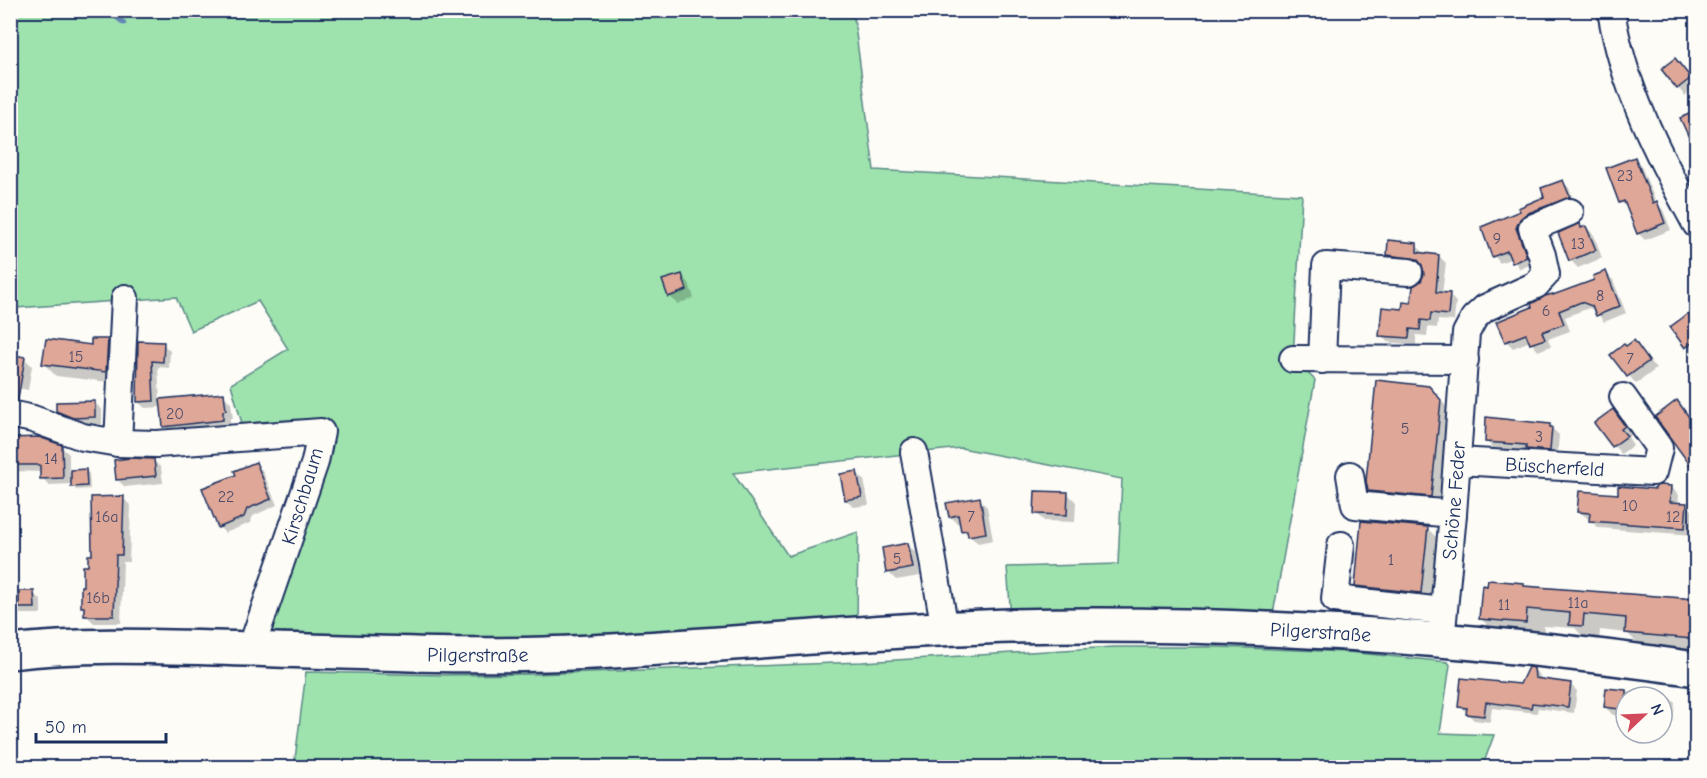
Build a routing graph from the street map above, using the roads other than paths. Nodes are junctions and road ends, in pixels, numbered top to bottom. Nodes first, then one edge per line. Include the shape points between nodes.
1 (1611, 10) edge
2 (1570, 212) dead end
3 (1696, 224) edge
4 (1409, 272) dead end
5 (125, 298) dead end
6 (1293, 359) dead end
7 (1322, 360) junction
8 (1465, 360) junction
9 (1623, 397) dead end
10 (10, 414) edge
11 (118, 443) junction
12 (914, 452) dead end
13 (1457, 461) junction
14 (1350, 475) dead end
15 (1453, 514) junction
16 (1341, 545) dead end
17 (1442, 626) junction
18 (945, 628) junction
19 (251, 649) junction
20 (10, 652) edge
21 (1696, 669) edge

1 - 3 street via 1630,87 1663,163
2 - 8 street, Schöne Feder via 1532,228 1546,274 1536,285 1491,304 1474,318 1466,333
4 - 7 street via 1326,266
5 - 11 street
6 - 7 street
7 - 8 street
8 - 13 street, Schöne Feder
9 - 13 street, Büscherfeld via 1659,448 1653,472
10 - 11 street, Kirschbaum
11 - 19 street, Kirschbaum via 157,444 321,432 312,472
12 - 18 street
13 - 15 street, Schöne Feder
14 - 15 street via 1355,505
15 - 17 street, Schöne Feder
16 - 17 street via 1335,599
17 - 18 main road, Pilgerstraße
17 - 21 main road, Pilgerstraße via 1520,648
18 - 19 main road, Pilgerstraße via 543,654
19 - 20 main road, Pilgerstraße via 98,645

